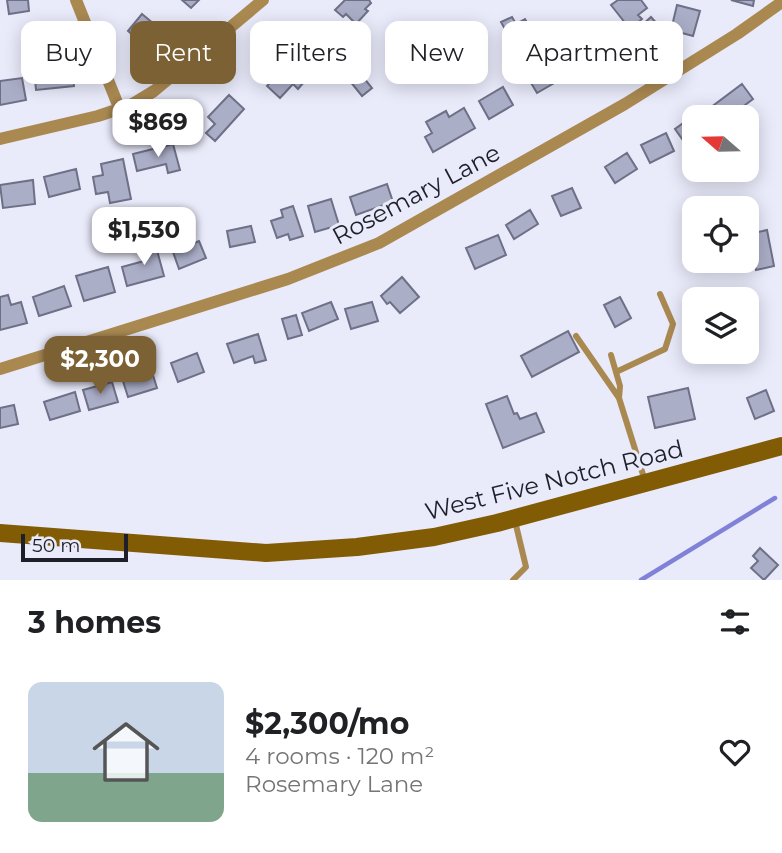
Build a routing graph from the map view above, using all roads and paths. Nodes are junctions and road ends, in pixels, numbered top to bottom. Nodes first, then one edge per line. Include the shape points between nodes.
1 (76, 0) edge
2 (263, 0) edge
3 (782, 2) edge
4 (120, 110) junction
5 (0, 139) edge
6 (660, 294) dead end
7 (576, 336) dead end
8 (611, 355) dead end
9 (0, 369) edge
10 (616, 372) junction
11 (620, 398) junction
12 (782, 446) edge
13 (646, 482) junction
14 (514, 519) junction
15 (0, 533) edge
16 (513, 580) edge

1 - 4 street
2 - 4 street via 154,91
3 - 9 street, Rosemary Lane via 625,104 379,243 288,279
4 - 5 street
6 - 10 lane via 673,324 665,349
7 - 11 lane
8 - 10 lane
10 - 11 lane
11 - 13 lane
12 - 13 street, West Five Notch Road
13 - 14 street, West Five Notch Road
14 - 15 street, West Five Notch Road via 434,537 266,553
14 - 16 lane via 526,567

